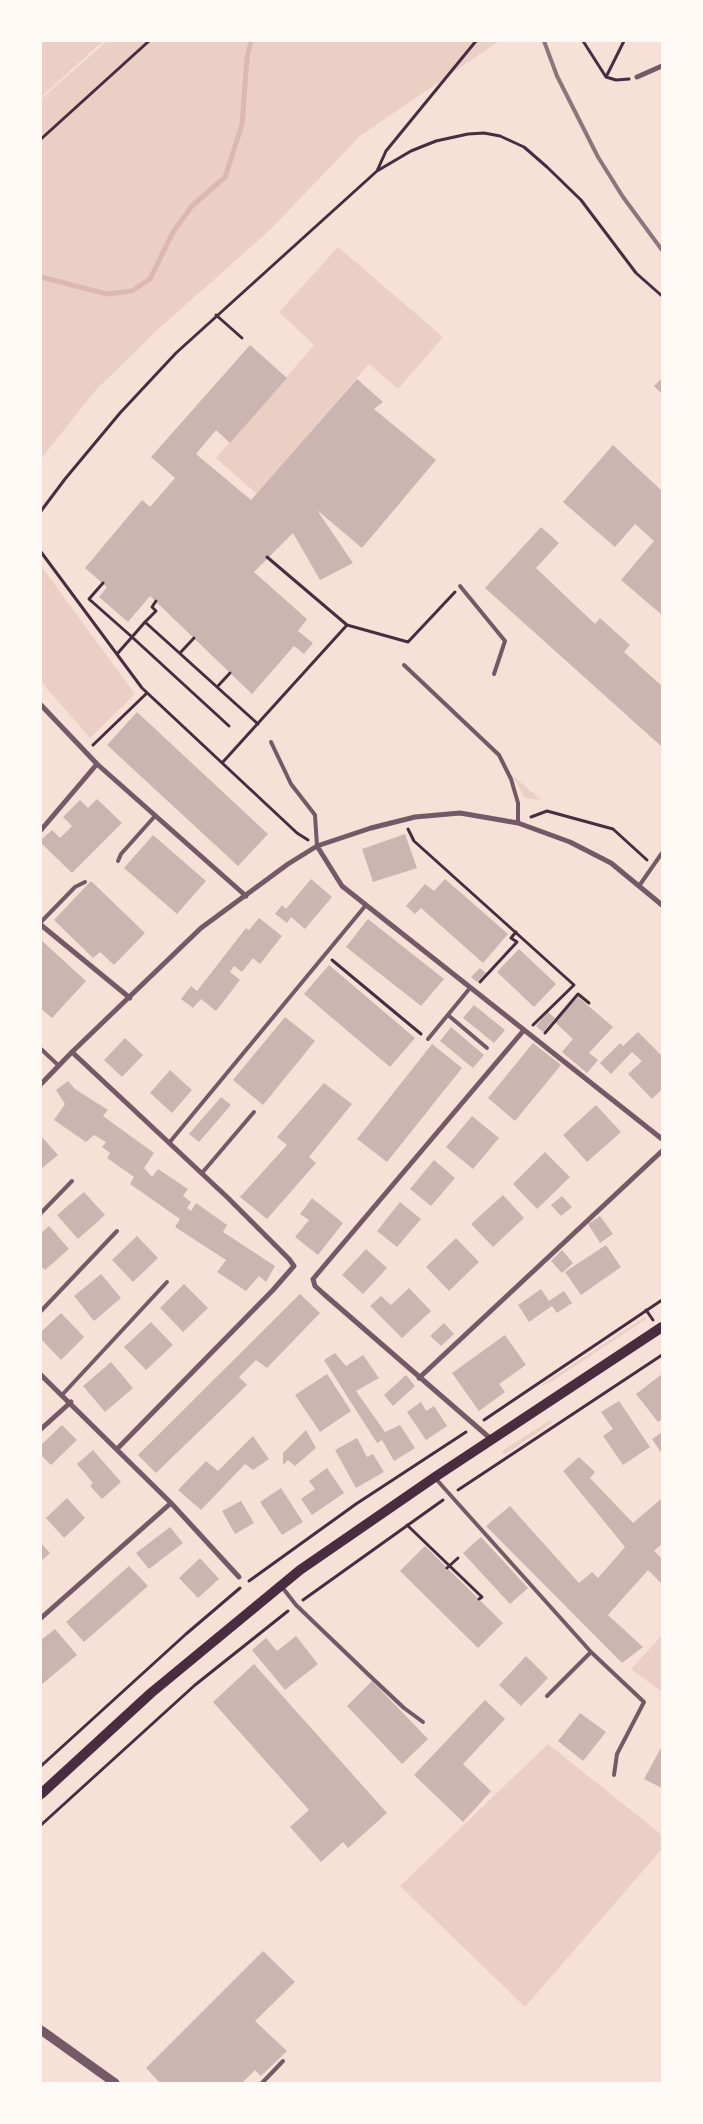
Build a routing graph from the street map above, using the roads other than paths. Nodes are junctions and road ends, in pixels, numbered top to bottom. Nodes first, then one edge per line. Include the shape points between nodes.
1 (662, 66) edge
2 (637, 77) road end
3 (460, 586) road end
4 (404, 665) dead end
5 (494, 674) dead end
6 (41, 705) edge
7 (271, 742) dead end
8 (97, 764) junction
9 (155, 816) junction
10 (518, 823) junction
11 (41, 830) edge
12 (317, 846) junction
13 (662, 853) edge
14 (118, 862) dead end
15 (85, 882) dead end
16 (638, 886) junction
17 (246, 896) junction
18 (366, 905) junction
19 (662, 905) edge
20 (41, 924) edge
21 (470, 988) junction
22 (130, 998) junction
23 (448, 1015) junction
24 (524, 1030) junction
25 (428, 1039) road end
26 (487, 1048) dead end
27 (41, 1049) edge
28 (72, 1052) junction
29 (58, 1065) junction
30 (41, 1084) edge
31 (254, 1112) dead end
32 (662, 1139) edge
33 (170, 1143) junction
34 (662, 1151) edge
35 (202, 1173) junction
36 (72, 1181) dead end
37 (41, 1213) edge
38 (117, 1231) dead end
39 (167, 1282) dead end
40 (41, 1311) edge
41 (662, 1327) edge
42 (41, 1375) edge
43 (419, 1378) junction
44 (62, 1395) junction
45 (71, 1402) junction
46 (41, 1429) edge
47 (491, 1440) junction
48 (117, 1449) junction
49 (435, 1477) junction
50 (171, 1503) junction
51 (239, 1577) dead end
52 (280, 1585) junction
53 (41, 1618) edge
54 (591, 1652) junction
55 (547, 1696) dead end
56 (423, 1722) dead end
57 (614, 1775) dead end
58 (41, 1794) edge
59 (41, 2030) edge
60 (283, 2061) dead end
61 (114, 2083) edge
62 (262, 2083) edge

1 - 2 street
3 - 5 lane via 505,641
4 - 10 lane via 499,754 518,803
6 - 8 street
7 - 12 lane via 291,784 315,815
8 - 9 street
8 - 11 street
9 - 14 lane via 121,854
9 - 17 street
10 - 12 street via 460,813 403,820
10 - 16 street via 570,842 611,863
12 - 17 street
12 - 18 street via 342,886
13 - 16 lane
15 - 20 lane via 75,887
16 - 19 street
17 - 22 street via 201,928
18 - 21 street
18 - 33 lane
20 - 22 street
21 - 23 lane
21 - 24 street
22 - 28 street
23 - 25 lane
23 - 26 lane
24 - 32 street
24 - 43 street via 313,1279 315,1286
27 - 29 lane
28 - 29 street
28 - 33 street
29 - 30 street
31 - 35 lane
33 - 35 street
34 - 43 street
35 - 48 street via 294,1266
36 - 37 lane
38 - 40 lane
39 - 44 lane
41 - 47 main road
42 - 44 street
43 - 47 street
44 - 45 street
45 - 46 street
45 - 48 street
47 - 49 main road
48 - 50 street
49 - 52 main road
49 - 54 lane
50 - 51 street
50 - 53 street
52 - 56 lane via 296,1605 404,1708
52 - 58 main road via 151,1694
54 - 55 lane
54 - 57 lane via 644,1702 617,1754
59 - 61 street
60 - 62 lane

